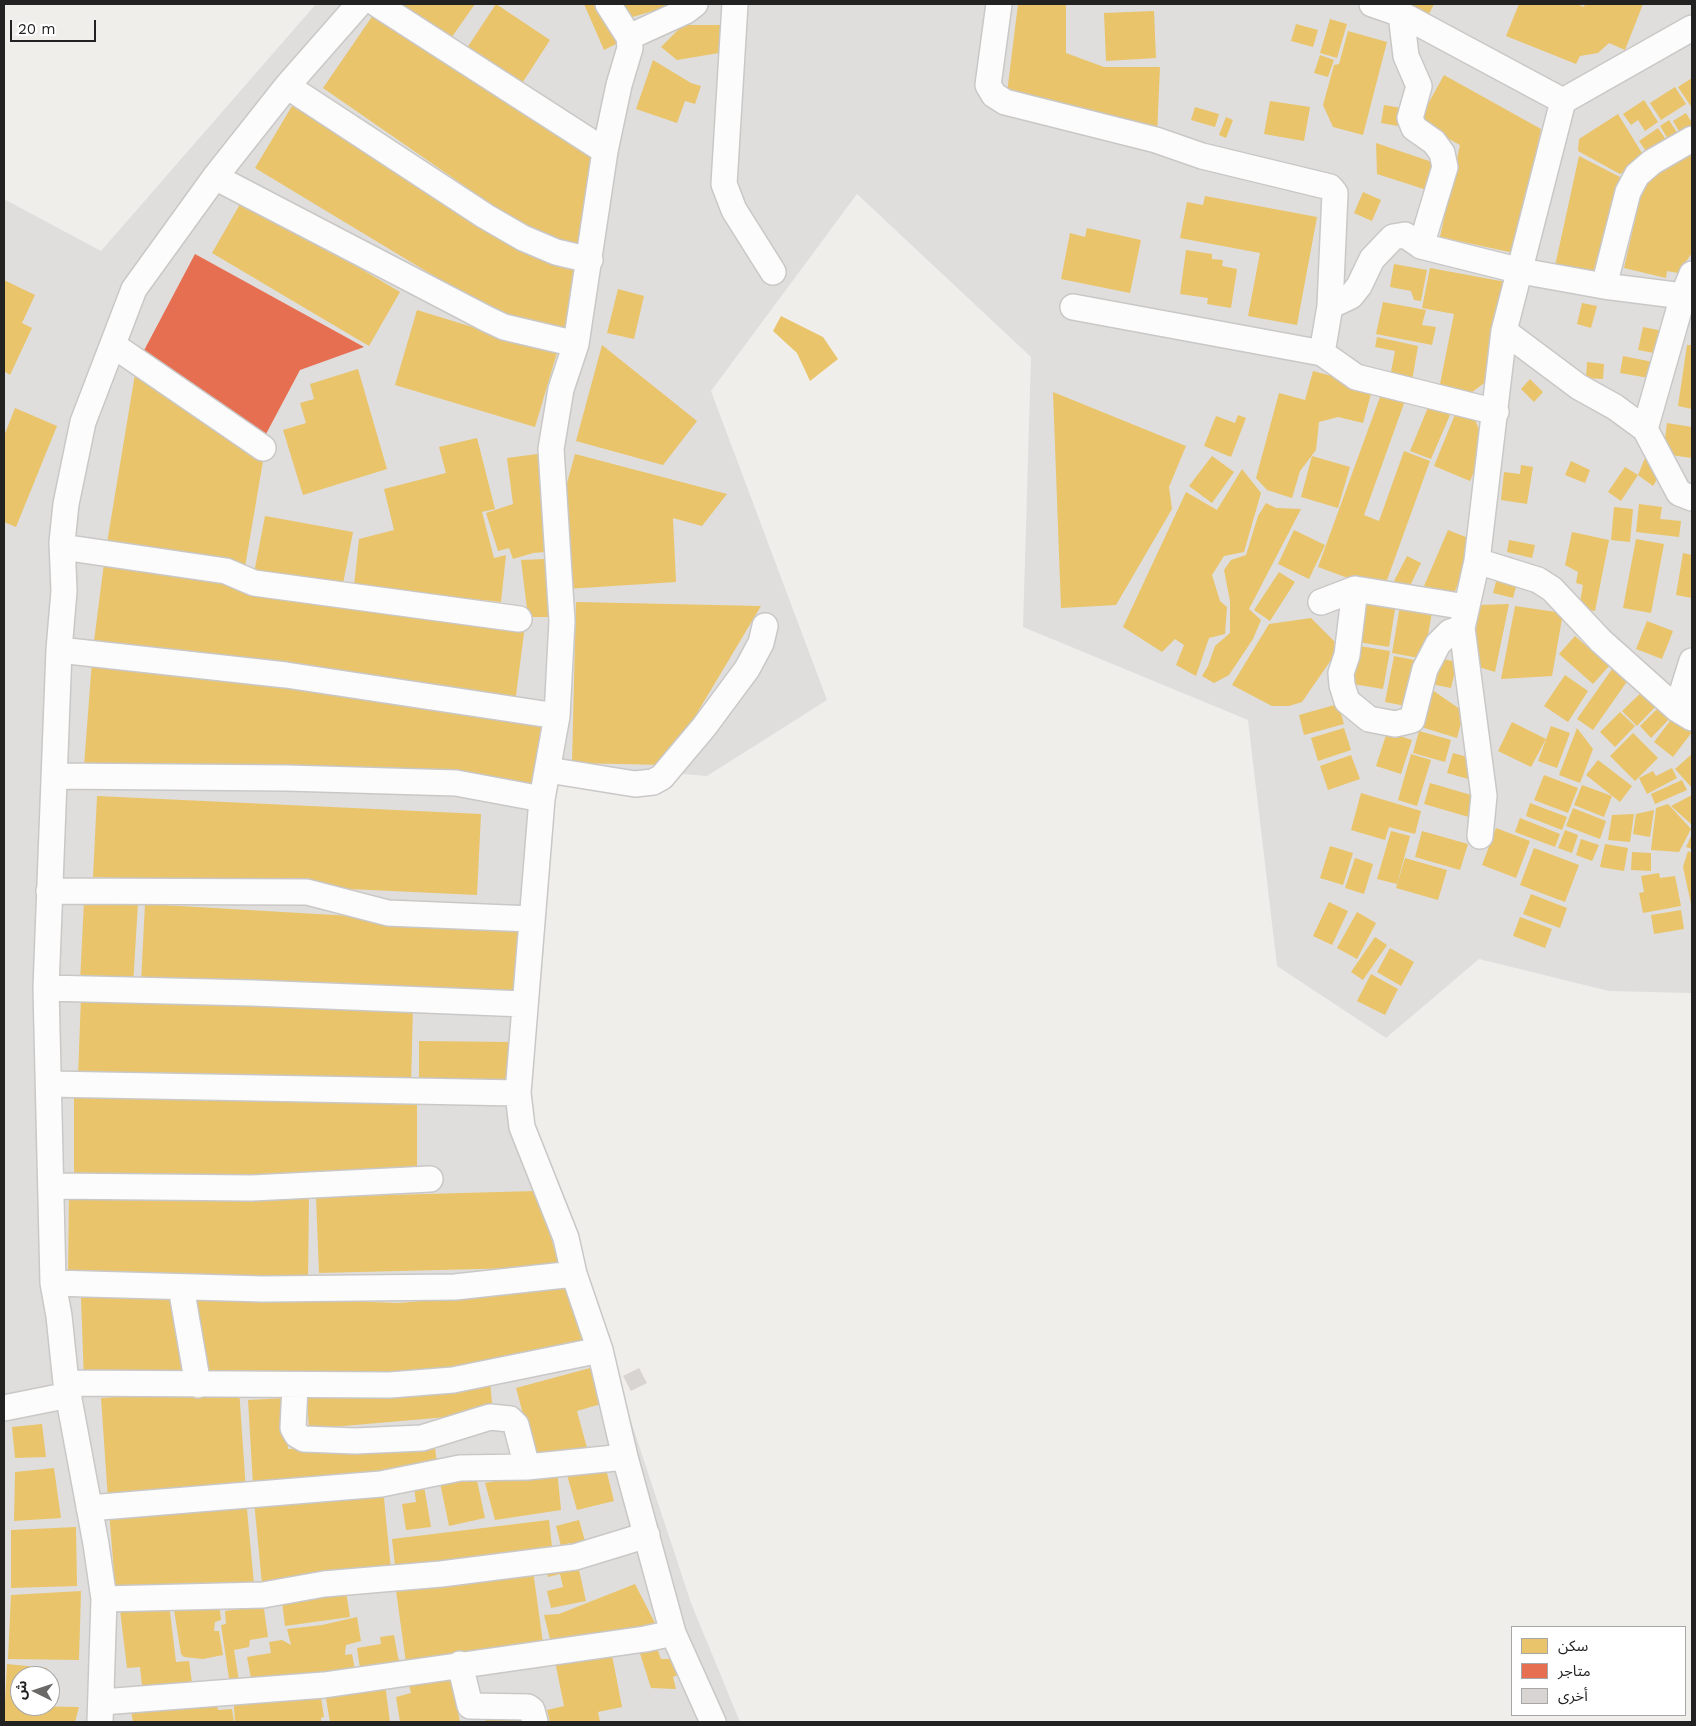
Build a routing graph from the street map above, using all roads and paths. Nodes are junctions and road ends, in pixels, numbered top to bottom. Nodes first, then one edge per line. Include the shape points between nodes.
1 (359, 4) edge
2 (377, 4) edge
3 (608, 4) edge
4 (695, 4) edge
5 (735, 4) edge
6 (999, 4) edge
7 (1372, 4) edge
8 (1401, 14) junction
9 (1692, 28) edge
10 (629, 37) junction
11 (287, 86) junction
12 (1563, 101) junction
13 (1692, 139) edge
14 (605, 152) junction
15 (215, 177) junction
16 (1421, 246) junction
17 (590, 260) junction
18 (1521, 271) junction
19 (773, 272) dead end
20 (1604, 286) junction
21 (1689, 290) edge
22 (1330, 306) junction
23 (1073, 307) dead end
24 (1504, 331) junction
25 (576, 344) junction
26 (113, 345) junction
27 (1322, 353) junction
28 (1496, 412) junction
29 (1645, 429) junction
30 (263, 448) dead end
31 (1692, 498) edge
32 (62, 547) junction
33 (1477, 561) junction
34 (1355, 589) junction
35 (1321, 602) dead end
36 (1464, 618) junction
37 (519, 619) dead end
38 (765, 626) dead end
39 (59, 650) junction
40 (1692, 661) edge
41 (1685, 713) edge
42 (557, 716) junction
43 (548, 770) junction
44 (54, 776) junction
45 (542, 799) junction
46 (1480, 836) dead end
47 (49, 891) junction
48 (532, 919) junction
49 (46, 988) junction
50 (524, 1004) junction
51 (49, 1084) junction
52 (518, 1093) junction
53 (430, 1180) dead end
54 (51, 1186) junction
55 (574, 1274) junction
56 (53, 1283) junction
57 (181, 1286) junction
58 (600, 1350) junction
59 (198, 1385) junction
60 (295, 1386) junction
61 (68, 1389) junction
62 (4, 1408) edge
63 (625, 1457) junction
64 (527, 1467) junction
65 (89, 1508) junction
66 (647, 1535) junction
67 (104, 1599) junction
68 (673, 1633) junction
69 (460, 1664) junction
70 (101, 1712) edge
71 (535, 1722) edge
72 (713, 1722) edge

1 - 11 street
2 - 14 street
3 - 10 street
4 - 10 street
5 - 19 street via 724,184 734,210
6 - 22 street via 988,85 994,95 1006,102 1330,187 1336,194
7 - 8 street
8 - 12 street
8 - 16 street via 1406,56 1419,86 1410,118 1414,128 1434,142 1442,153 1445,166
9 - 12 street
10 - 14 street via 630,48
11 - 15 street
11 - 17 street via 492,221 556,252
12 - 18 street
13 - 20 street via 1652,162 1637,175 1628,192
14 - 17 street
15 - 25 street via 504,327
15 - 26 street via 134,289
16 - 18 street
16 - 22 street via 1405,236 1393,238 1372,259 1351,296
17 - 25 street
18 - 20 street
18 - 24 street
20 - 21 street
21 - 29 street
22 - 27 street
23 - 27 street
24 - 28 street
24 - 29 street via 1579,387 1616,407
25 - 42 street via 561,389 551,449 562,620
26 - 30 street
26 - 32 street via 83,422 66,504
27 - 28 street via 1356,377
28 - 33 street
29 - 31 street via 1679,492
32 - 37 street via 226,571 254,583
32 - 39 street via 64,591
33 - 36 street
33 - 41 street via 1538,580 1552,589 1601,641
34 - 35 street
34 - 36 street
34 - 36 street via 1347,655 1341,672 1342,685 1347,700 1369,719 1395,724 1412,720 1425,669 1438,644
36 - 46 street via 1484,796
38 - 43 street via 761,643 748,669 662,777 653,782 635,784
39 - 42 street via 286,676
39 - 44 street
40 - 41 street
42 - 43 street
43 - 45 street
44 - 45 street via 456,783
44 - 47 street
45 - 48 street
47 - 48 street via 307,892 388,914
47 - 49 street
48 - 50 street
49 - 50 street
49 - 51 street
50 - 52 street
51 - 52 street
51 - 54 street
52 - 55 street via 522,1127 566,1238
53 - 54 street via 252,1188
54 - 56 street
55 - 57 street via 455,1287
55 - 58 street
56 - 57 street
56 - 61 street
57 - 59 street
58 - 60 street via 453,1380 390,1385
58 - 63 street
59 - 60 street
59 - 61 street
60 - 64 street via 293,1428 304,1439 422,1438 490,1417 510,1419 516,1425
61 - 62 street
61 - 65 street
63 - 64 street
63 - 66 street
64 - 65 street via 460,1468 381,1484
65 - 67 street
66 - 67 street via 575,1556 441,1574 324,1584 263,1595
66 - 68 street
67 - 70 street
68 - 69 street
68 - 72 street
69 - 70 street
69 - 71 street via 470,1706 528,1707

